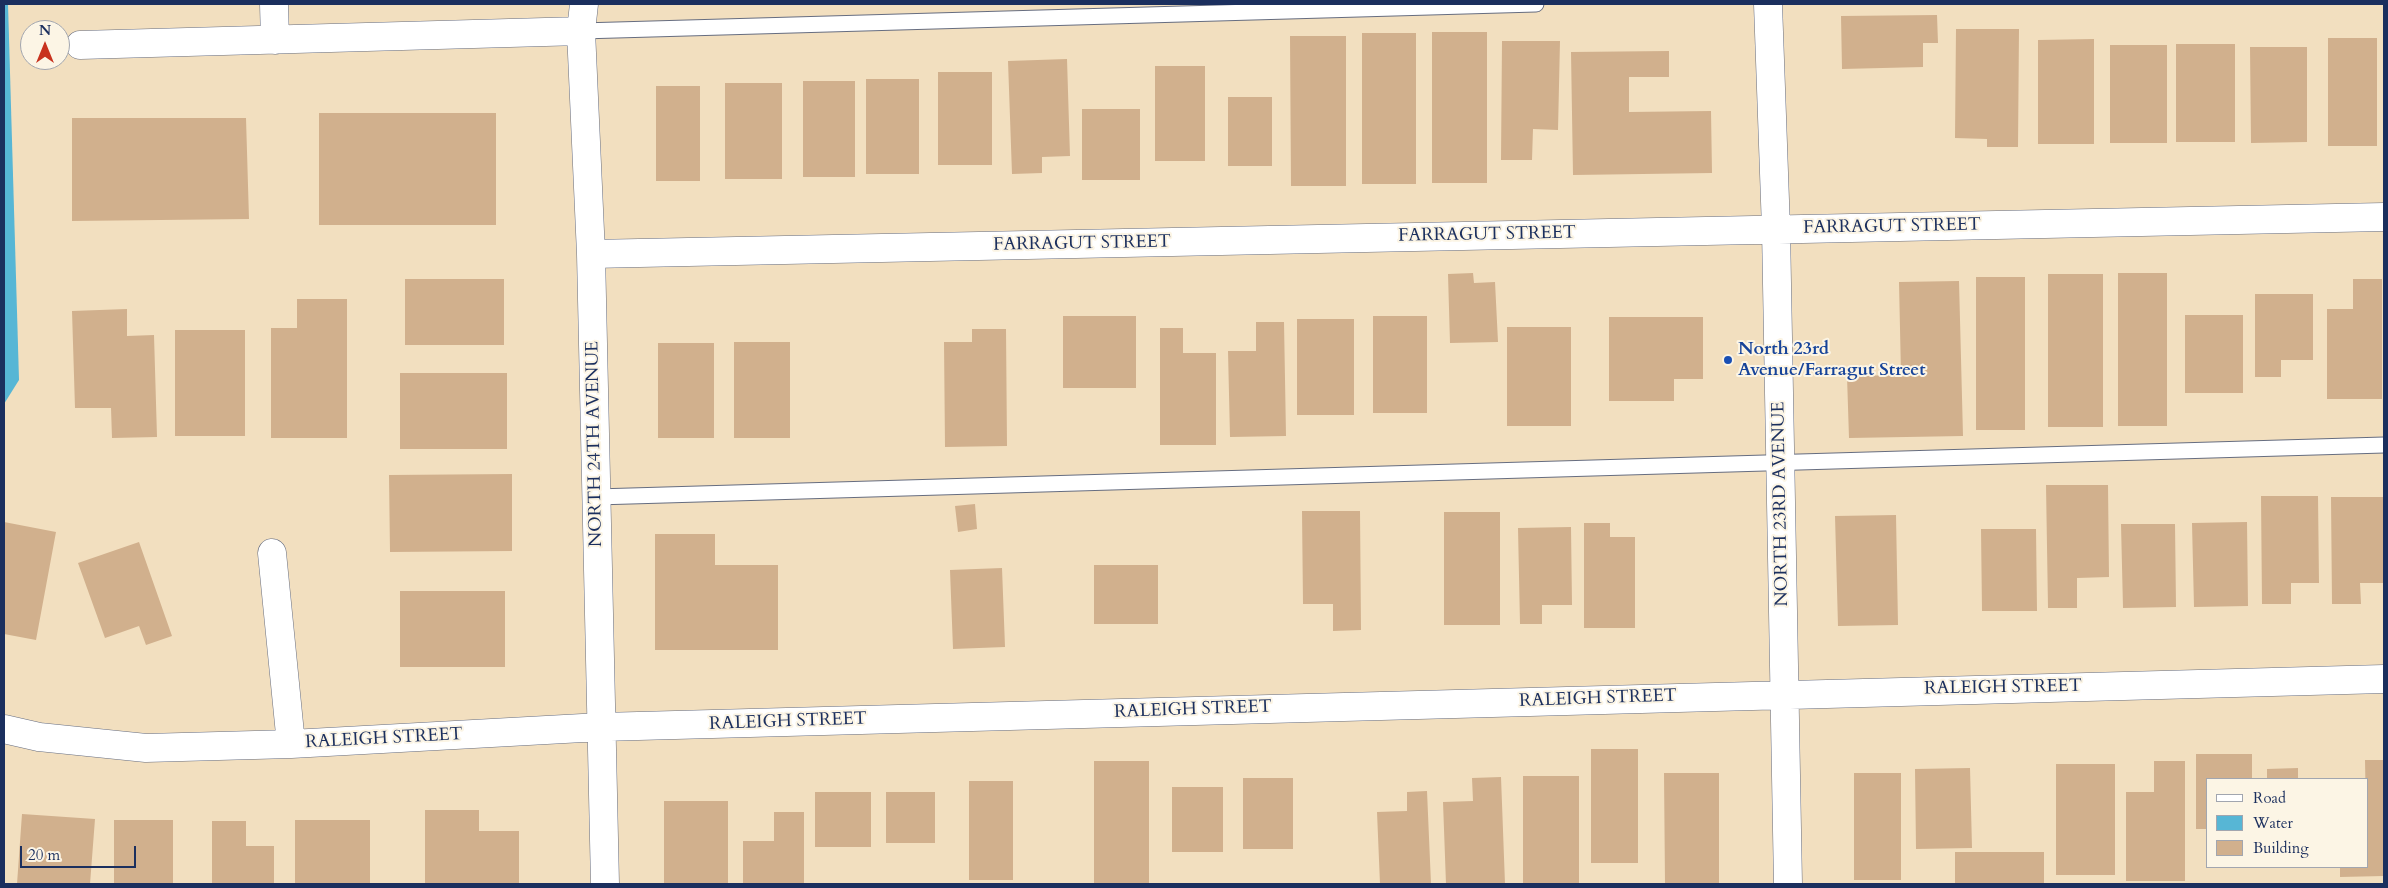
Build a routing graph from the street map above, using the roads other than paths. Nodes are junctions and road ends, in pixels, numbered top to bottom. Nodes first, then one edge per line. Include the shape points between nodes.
1 (274, 4) edge
2 (584, 4) edge
3 (1536, 4) edge
4 (1768, 4) edge
5 (581, 31) junction
6 (275, 40) junction
7 (80, 45) dead end
8 (2384, 217) edge
9 (1776, 229) junction
10 (590, 254) junction
11 (2384, 445) edge
12 (1780, 462) junction
13 (596, 497) junction
14 (272, 553) dead end
15 (2384, 678) edge
16 (1784, 694) junction
17 (601, 727) junction
18 (4, 729) edge
19 (291, 744) junction
20 (605, 884) edge
21 (1788, 884) edge

1 - 6 street
2 - 5 street, NORTH 24TH AVENUE
3 - 5 lane
4 - 9 street, NORTH 23RD AVENUE
5 - 6 street
5 - 10 street, NORTH 24TH AVENUE
6 - 7 street
8 - 9 street, FARRAGUT STREET
9 - 10 street, FARRAGUT STREET
9 - 12 street, NORTH 23RD AVENUE
10 - 13 street, NORTH 24TH AVENUE
11 - 12 lane
12 - 13 lane
12 - 16 street, NORTH 23RD AVENUE
13 - 17 street, NORTH 24TH AVENUE
14 - 19 street
15 - 16 street, RALEIGH STREET
16 - 17 street, RALEIGH STREET
16 - 21 street, NORTH 23RD AVENUE
17 - 19 street, RALEIGH STREET
17 - 20 street, NORTH 24TH AVENUE
18 - 19 street, RALEIGH STREET via 39,737 146,748

